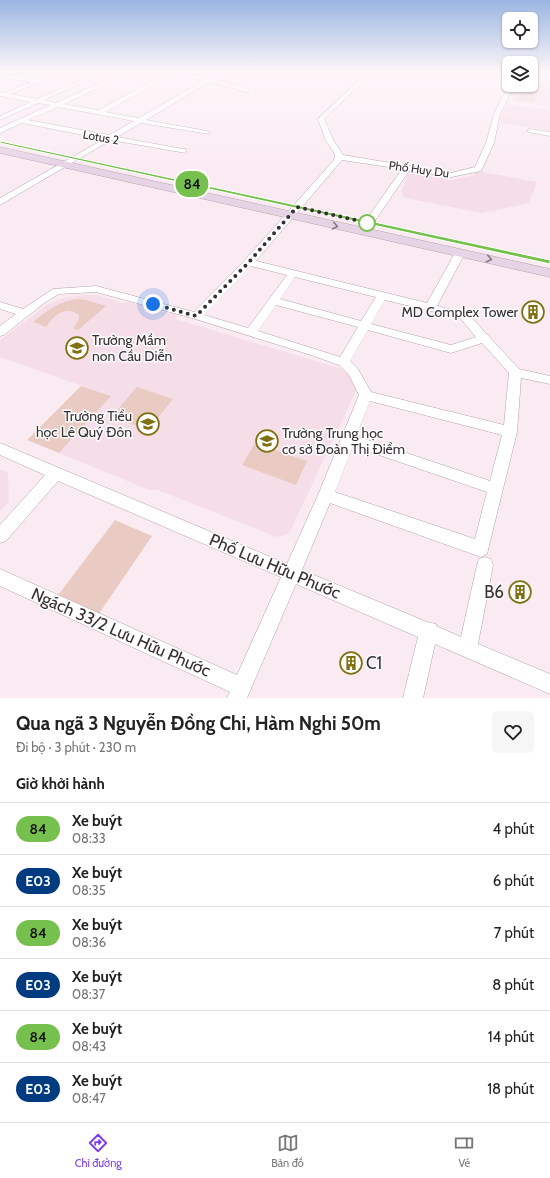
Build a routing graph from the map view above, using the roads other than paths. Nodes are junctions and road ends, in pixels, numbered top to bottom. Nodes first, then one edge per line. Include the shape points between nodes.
1 (30, 105) edge
2 (54, 105) joint
3 (113, 105) edge
4 (166, 105) edge
5 (336, 105) edge
6 (501, 105) edge
7 (98, 113) junction
8 (1, 117) edge
9 (20, 121) junction
10 (138, 121) junction
11 (0, 131) edge
12 (530, 131) dead end
13 (207, 133) dead end
14 (550, 134) edge
15 (109, 138) junction
16 (0, 142) edge
17 (0, 150) edge
18 (183, 151) dead end
19 (340, 157) junction
20 (70, 161) junction
21 (406, 169) junction
22 (0, 202) edge
23 (294, 211) junction
24 (369, 223) junction
25 (460, 253) junction
26 (249, 262) junction
27 (550, 262) edge
28 (293, 273) junction
29 (550, 273) edge
30 (382, 296) junction
31 (273, 301) junction
32 (0, 305) edge
33 (431, 308) junction
34 (25, 313) junction
35 (196, 316) junction
36 (364, 326) junction
37 (0, 332) edge
38 (251, 332) junction
39 (485, 338) junction
40 (343, 362) junction
41 (515, 372) junction
42 (550, 380) edge
43 (366, 395) junction
44 (510, 432) junction
45 (348, 440) junction
46 (0, 449) edge
47 (56, 473) junction
48 (496, 489) junction
49 (326, 495) junction
50 (0, 536) edge
51 (483, 557) junction
52 (292, 573) junction
53 (0, 576) edge
54 (429, 631) junction
55 (468, 648) junction
56 (550, 684) edge
57 (239, 692) edge
58 (413, 698) edge

1 - 8 street
2 - 7 street
2 - 9 street
3 - 7 street
4 - 10 street
5 - 19 street via 321,119
6 - 21 street, Phố Huy Du via 490,142 478,169 451,175
7 - 10 street
9 - 11 street
9 - 15 street, Lotus 2
10 - 13 street
10 - 15 street
12 - 14 street
15 - 18 street, Lotus 2
15 - 20 street
16 - 20 main road
17 - 20 main road
19 - 21 street, Phố Huy Du
19 - 23 street
20 - 22 street
20 - 23 main road
21 - 24 street
23 - 24 main road
23 -> 25 main road
23 - 26 street
24 - 27 main road
25 -> 29 main road
25 - 33 street
26 - 28 street
26 - 35 street
28 - 30 street
28 - 31 street
30 - 33 street
30 - 36 street
31 - 36 street
31 - 38 street
32 - 34 street
33 - 39 street via 464,316
34 - 35 street via 57,291 96,289
34 - 37 street
35 - 38 street
36 - 39 street via 451,349
36 - 40 street
38 - 40 street
39 - 41 street
40 - 43 street via 354,372
41 - 42 street
41 - 44 street
43 - 44 street
43 - 45 street
44 - 48 street
45 - 48 street
45 - 49 street
46 - 47 street, Phố Lưu Hữu Phước
47 - 50 street
47 - 52 street, Phố Lưu Hữu Phước
48 - 51 street
49 - 51 street
49 - 52 street
51 - 55 street
52 - 54 street, Phố Lưu Hữu Phước
52 - 57 street
53 - 57 street, Ngách 33/2 Lưu Hữu Phước
54 - 55 street, Phố Lưu Hữu Phước
54 - 58 street
55 - 56 street, Phố Lưu Hữu Phước

